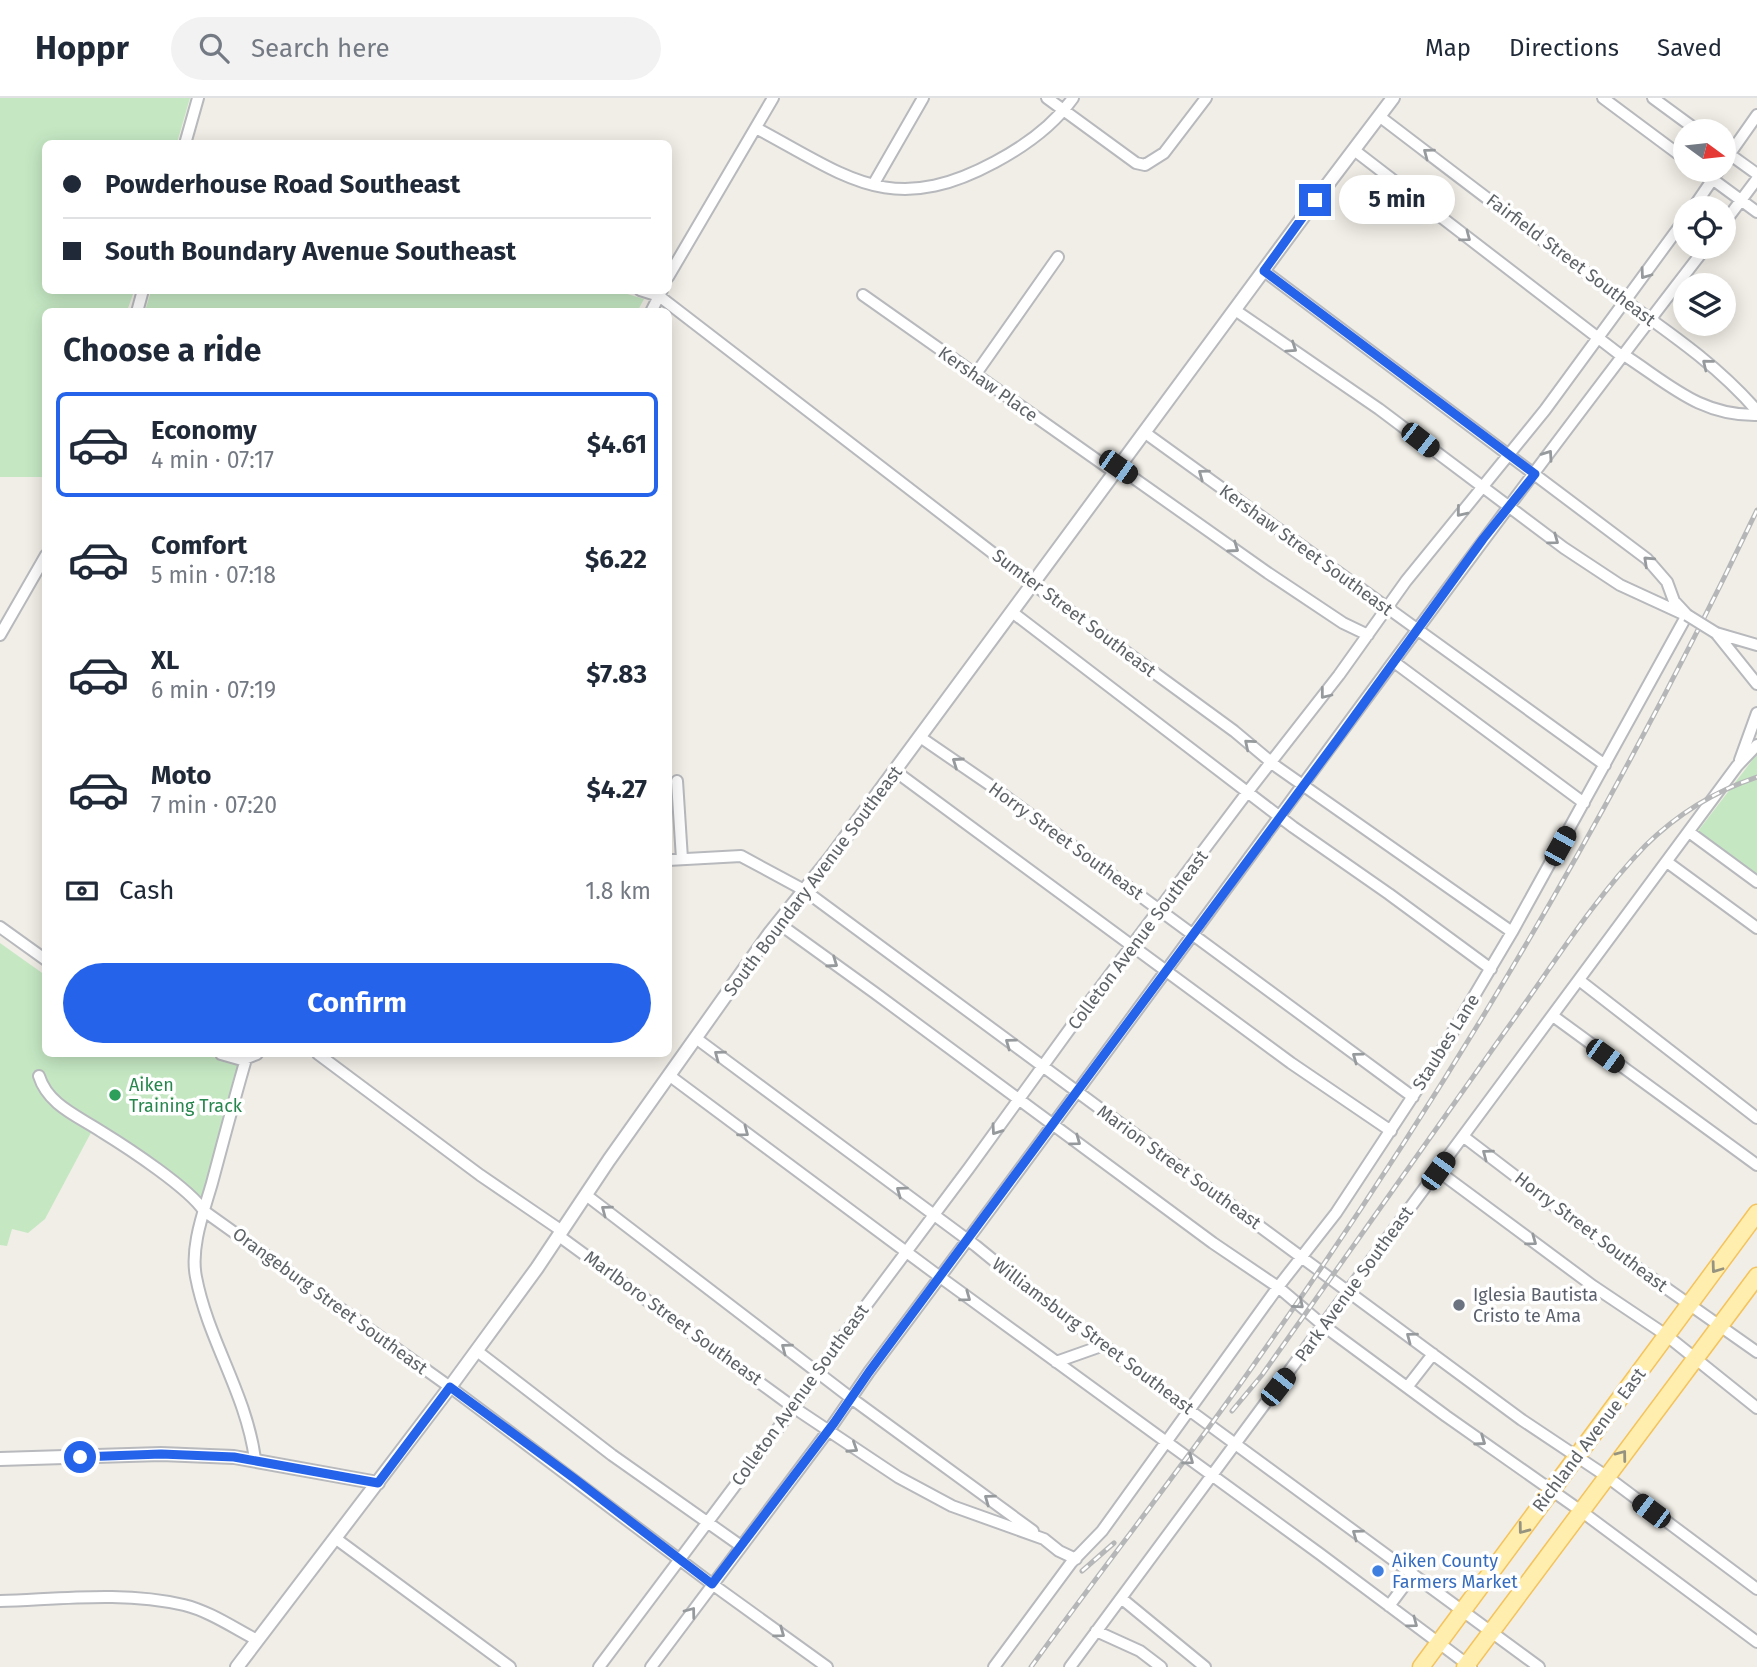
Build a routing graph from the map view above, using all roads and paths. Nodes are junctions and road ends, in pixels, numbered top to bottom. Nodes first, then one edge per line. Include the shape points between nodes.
1 (198, 98) edge
2 (773, 98) edge
3 (923, 98) edge
4 (1046, 98) edge
5 (1073, 98) edge
6 (1206, 98) edge
7 (1393, 98) edge
8 (1603, 98) edge
9 (1653, 98) edge
10 (1064, 111) junction
11 (1757, 115) edge
12 (1379, 116) junction
13 (1682, 119) edge
14 (756, 128) junction
15 (186, 140) edge
16 (1736, 143) edge
17 (1354, 150) junction
18 (1673, 150) edge
19 (1736, 162) edge
20 (1757, 176) edge
21 (1724, 182) edge
22 (873, 185) junction
23 (1741, 200) junction
24 (1736, 207) edge
25 (1757, 212) edge
26 (1673, 236) edge
27 (1058, 257) dead end
28 (1697, 259) edge
29 (672, 270) edge
30 (1264, 271) junction
31 (661, 294) edge
32 (863, 295) dead end
33 (1626, 301) junction
34 (1235, 310) junction
35 (1650, 318) junction
36 (1597, 338) junction
37 (1623, 356) junction
38 (975, 375) junction
39 (1757, 413) edge
40 (1144, 432) junction
41 (1508, 454) junction
42 (1116, 469) junction
43 (1535, 474) junction
44 (1481, 488) junction
45 (1508, 507) junction
46 (42, 562) edge
47 (1033, 584) junction
48 (1387, 608) junction
49 (1012, 612) junction
50 (1687, 615) junction
51 (1416, 630) junction
52 (1716, 633) junction
53 (0, 635) edge
54 (1368, 635) junction
55 (1757, 645) edge
56 (1394, 662) junction
57 (1757, 684) edge
58 (1757, 713) edge
59 (920, 737) junction
60 (1757, 745) edge
61 (1272, 762) junction
62 (1605, 765) junction
63 (1737, 765) junction
64 (895, 771) junction
65 (677, 781) dead end
66 (1304, 785) junction
67 (1248, 792) junction
68 (1584, 803) junction
69 (1279, 817) junction
70 (1689, 832) junction
71 (682, 859) junction
72 (672, 860) edge
73 (1667, 862) junction
74 (1757, 882) edge
75 (804, 890) junction
76 (1159, 912) junction
77 (778, 923) junction
78 (0, 927) edge
79 (1757, 928) edge
80 (1512, 932) junction
81 (1193, 934) junction
82 (1133, 946) junction
83 (42, 957) edge
84 (1491, 969) junction
85 (1167, 970) junction
86 (1579, 980) junction
87 (1553, 1016) junction
88 (697, 1039) junction
89 (236, 1057) edge
90 (250, 1057) edge
91 (321, 1057) edge
92 (246, 1059) junction
93 (1042, 1068) junction
94 (38, 1076) dead end
95 (670, 1076) junction
96 (1076, 1092) junction
97 (1412, 1097) junction
98 (1018, 1099) junction
99 (1757, 1118) edge
100 (1052, 1123) junction
101 (1391, 1130) junction
102 (1464, 1137) junction
103 (1757, 1165) edge
104 (1438, 1171) junction
105 (586, 1195) junction
106 (204, 1211) junction
107 (1757, 1213) edge
108 (934, 1216) junction
109 (560, 1233) junction
110 (968, 1240) junction
111 (906, 1252) junction
112 (1302, 1258) junction
113 (1757, 1276) edge
114 (940, 1278) junction
115 (1278, 1287) junction
116 (1349, 1291) junction
117 (1689, 1304) junction
118 (1720, 1325) junction
119 (1324, 1326) junction
120 (1666, 1335) junction
121 (1104, 1345) junction
122 (477, 1351) junction
123 (1757, 1352) edge
124 (1433, 1354) junction
125 (1695, 1358) junction
126 (1056, 1362) junction
127 (818, 1372) junction
128 (450, 1387) junction
129 (1408, 1387) junction
130 (851, 1398) junction
131 (793, 1407) junction
132 (1757, 1408) edge
133 (1189, 1410) junction
134 (828, 1432) junction
135 (1167, 1444) junction
136 (1236, 1444) junction
137 (1576, 1457) junction
138 (0, 1459) edge
139 (255, 1459) junction
140 (1212, 1476) junction
141 (1606, 1476) junction
142 (378, 1483) junction
143 (1551, 1491) junction
144 (1581, 1511) junction
145 (707, 1520) junction
146 (335, 1538) junction
147 (1044, 1539) junction
148 (741, 1546) junction
149 (679, 1559) junction
150 (1076, 1559) junction
151 (1413, 1574) junction
152 (712, 1584) junction
153 (1757, 1589) edge
154 (1121, 1598) junction
155 (0, 1601) edge
156 (1389, 1606) junction
157 (1462, 1611) junction
158 (1096, 1632) junction
159 (1492, 1632) junction
160 (257, 1640) junction
161 (1757, 1642) edge
162 (1439, 1643) junction
163 (1468, 1666) edge
164 (237, 1667) edge
165 (510, 1667) edge
166 (599, 1667) edge
167 (651, 1667) edge
168 (827, 1667) edge
169 (993, 1667) edge
170 (1070, 1667) edge
171 (1161, 1667) edge
172 (1205, 1667) edge
173 (1421, 1667) edge
174 (1539, 1667) edge

1 - 15 street
2 - 14 street
3 - 22 street
4 - 10 street
5 - 10 street
6 - 10 street via 1164,153 1150,164 1136,163
7 - 12 street, South Boundary Avenue Southeast
8 - 18 street
9 - 13 street
10 - 22 street via 1023,147 965,177 918,190
11 - 16 street
12 - 17 street, South Boundary Avenue Southeast
33 -> 12 street, Fairfield Street Southeast
14 - 22 street
14 - 29 street
17 - 30 street, South Boundary Avenue Southeast
17 -> 36 street, Fairfield Street Southeast
19 - 20 street
20 - 23 street
21 - 23 street
23 - 24 street
23 - 25 street
26 -> 33 street, Colleton Avenue Southeast
27 - 38 street
28 - 35 street
30 - 34 street, South Boundary Avenue Southeast
30 - 41 street
31 - 47 street, Sumter Street Southeast
32 - 38 street, Kershaw Place
33 - 35 street, Fairfield Street Southeast
33 - 36 street, Colleton Avenue Southeast
34 - 40 street, South Boundary Avenue Southeast
34 -> 44 street via 1379,409
35 - 37 street
39 -> 35 street, Fairfield Street Southeast via 1718,373
36 - 37 street, Fairfield Street Southeast
36 - 41 street, Colleton Avenue Southeast
37 - 39 street, Fairfield Street Southeast via 1697,404 1740,415
43 -> 37 street
38 - 42 street, Kershaw Place
40 - 42 street, South Boundary Avenue Southeast
48 -> 40 street, Kershaw Street Southeast
41 - 43 street
41 - 44 street, Colleton Avenue Southeast
42 - 47 street, South Boundary Avenue Southeast
42 -> 54 street, Kershaw Street Southeast
43 - 45 street
50 -> 43 street via 1647,559
44 - 45 street
44 -> 48 street, Colleton Avenue Southeast
45 -> 50 street via 1619,585
45 - 51 street
46 - 53 street
47 - 49 street, South Boundary Avenue Southeast
61 -> 47 street, Sumter Street Southeast
48 - 51 street, Kershaw Street Southeast
48 - 54 street, Colleton Avenue Southeast
49 - 59 street, South Boundary Avenue Southeast
49 - 67 street, Sumter Street Southeast
50 - 52 street, bridge
50 - 62 street, Staubes Lane
51 - 56 street
51 - 62 street, Kershaw Street Southeast
52 - 55 street
52 - 57 street
54 -> 61 street, Colleton Avenue Southeast
56 - 66 street
56 - 68 street
58 - 63 street, Park Avenue Southeast
59 - 64 street, South Boundary Avenue Southeast
76 -> 59 street, Horry Street Southeast
60 - 63 street, Park Avenue Southeast
61 - 66 street, Sumter Street Southeast
61 - 67 street, Colleton Avenue Southeast
62 - 68 street, Staubes Lane
63 - 70 street, Park Avenue Southeast
64 - 75 street, South Boundary Avenue Southeast
64 - 82 street
65 - 71 street
66 - 69 street
66 - 80 street, Sumter Street Southeast
67 - 69 street, Sumter Street Southeast
67 - 76 street, Colleton Avenue Southeast
68 - 80 street, Staubes Lane
69 - 81 street
69 - 84 street, Sumter Street Southeast
70 - 73 street, Park Avenue Southeast
70 - 74 street
71 - 72 street, Marion Street Southeast
71 - 75 street, Marion Street Southeast via 741,856
73 - 79 street
73 - 86 street, Park Avenue Southeast
75 - 77 street, South Boundary Avenue Southeast
93 -> 75 street, Marion Street Southeast
76 - 81 street, Horry Street Southeast
76 - 82 street, Colleton Avenue Southeast
77 - 88 street, South Boundary Avenue Southeast
77 -> 98 street
78 - 83 street
80 - 84 street, Staubes Lane
81 - 85 street
97 -> 81 street, Horry Street Southeast
82 - 85 street
82 - 93 street, Colleton Avenue Southeast
84 - 97 street, Staubes Lane
85 - 96 street
85 - 101 street via 1291,1063
86 - 87 street, Park Avenue Southeast
86 - 99 street
87 - 102 street, Park Avenue Southeast
87 - 103 street
88 - 95 street, South Boundary Avenue Southeast
108 -> 88 street, Williamsburg Street Southeast
89 - 92 street
90 - 92 street
91 - 109 street, Marlboro Street Southeast
92 - 106 street
93 - 96 street, Marion Street Southeast
93 - 98 street, Colleton Avenue Southeast
94 - 106 street, Orangeburg Street Southeast via 59,1105 148,1164 197,1200
95 - 105 street, South Boundary Avenue Southeast
95 -> 111 street
96 - 100 street
96 - 112 street, Marion Street Southeast
97 - 101 street, Staubes Lane
98 - 100 street
98 -> 108 street, Colleton Avenue Southeast
100 - 110 street
100 -> 115 street
101 - 112 street, Staubes Lane
102 - 104 street, Park Avenue Southeast
117 -> 102 street, Horry Street Southeast
104 - 116 street, Park Avenue Southeast
104 -> 120 street
105 - 109 street, South Boundary Avenue Southeast
127 -> 105 street, Marlboro Street Southeast
106 - 128 street, Orangeburg Street Southeast
106 - 139 street via 195,1275 243,1403
107 -> 117 main road, Richland Avenue East
108 - 110 street, Williamsburg Street Southeast
108 - 111 street, Colleton Avenue Southeast
109 - 122 street, South Boundary Avenue Southeast
109 - 131 street, Marlboro Street Southeast
110 - 114 street
110 - 121 street, Williamsburg Street Southeast
111 - 114 street
111 - 127 street, Colleton Avenue Southeast
112 - 115 street, Staubes Lane
112 - 116 street, Marion Street Southeast
113 - 118 main road, Richland Avenue East
114 -> 126 street
114 - 130 street
115 -> 119 street
115 - 133 street, Staubes Lane
116 - 119 street, Park Avenue Southeast
124 -> 116 street, Marion Street Southeast
117 - 118 street, Horry Street Southeast
117 - 120 main road, Richland Avenue East
118 - 123 street, Horry Street Southeast
118 - 125 main road, Richland Avenue East
119 - 129 street
119 - 136 street, Park Avenue Southeast
120 - 125 street
120 - 137 main road, Richland Avenue East
121 - 126 street
121 - 133 street, Williamsburg Street Southeast
122 - 128 street, South Boundary Avenue Southeast
122 - 145 street via 612,1455
124 - 129 street
124 - 137 street, Marion Street Southeast
125 - 132 street
141 -> 125 main road, Richland Avenue East
126 - 135 street
127 - 130 street, Marlboro Street Southeast
127 - 131 street, Colleton Avenue Southeast
128 - 142 street, South Boundary Avenue Southeast
128 - 149 street, Orangeburg Street Southeast
129 -> 143 street
130 - 134 street
147 -> 130 street, Marlboro Street Southeast
131 - 134 street, Marlboro Street Southeast
131 - 145 street, Colleton Avenue Southeast
133 - 135 street, Staubes Lane
133 - 136 street, Williamsburg Street Southeast
134 -> 147 street, Marlboro Street Southeast via 952,1506
134 - 148 street
135 -> 140 street
135 - 150 street
136 - 140 street, Park Avenue Southeast
151 -> 136 street, Williamsburg Street Southeast
137 - 141 street, Marion Street Southeast
137 - 143 main road, Richland Avenue East
138 - 139 street via 194,1454
139 - 142 street
140 - 154 street, Park Avenue Southeast
140 - 156 street
141 - 144 main road, Richland Avenue East
141 - 153 street, Marion Street Southeast
142 - 146 street, South Boundary Avenue Southeast
143 - 144 street
143 -> 157 main road, Richland Avenue East
144 - 159 main road, Richland Avenue East
144 - 161 street
145 - 148 street
145 - 149 street, Colleton Avenue Southeast
146 - 160 street, South Boundary Avenue Southeast
146 - 165 street
147 - 150 street, Marlboro Street Southeast
148 - 152 street
149 - 152 street, Orangeburg Street Southeast
149 - 166 street, Colleton Avenue Southeast
150 - 169 street
151 - 156 street
151 - 157 street, Williamsburg Street Southeast
167 -> 152 street
152 -> 168 street, Orangeburg Street Southeast
154 - 158 street, Park Avenue Southeast
154 - 172 street
155 - 160 street via 155,1599 186,1605
156 -> 162 street
157 - 159 street, Williamsburg Street Southeast
157 - 162 main road, Richland Avenue East
158 - 170 street, Park Avenue Southeast
158 - 171 street via 1140,1651
159 - 163 main road, Richland Avenue East
159 - 174 street, Williamsburg Street Southeast
160 - 164 street, South Boundary Avenue Southeast
162 - 163 street
162 - 173 main road, Richland Avenue East

